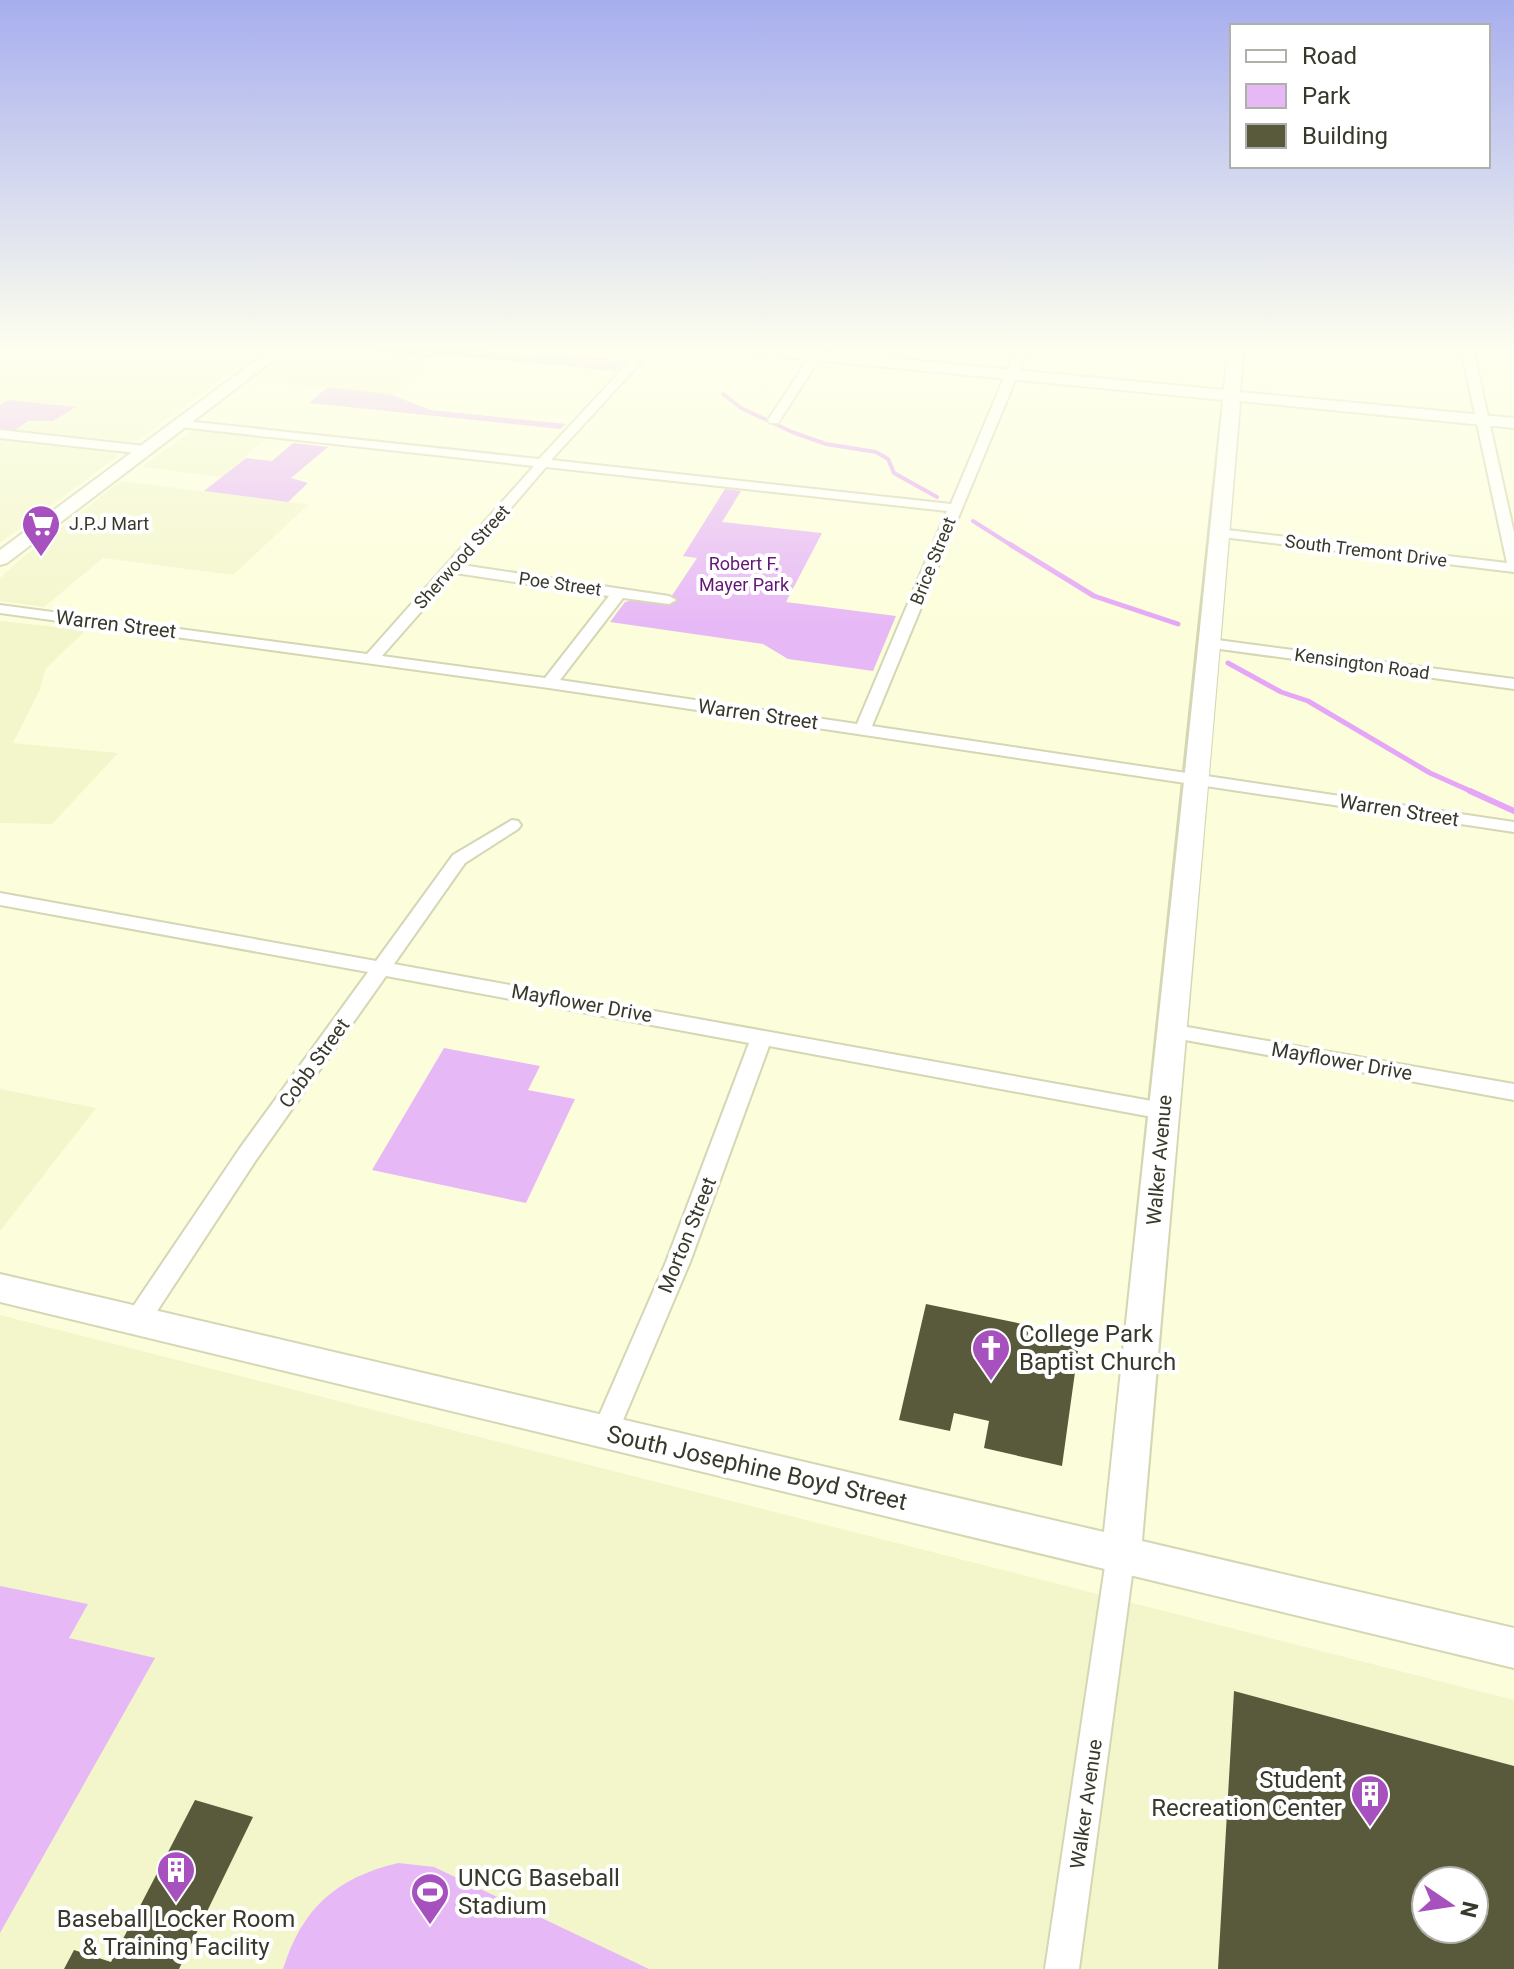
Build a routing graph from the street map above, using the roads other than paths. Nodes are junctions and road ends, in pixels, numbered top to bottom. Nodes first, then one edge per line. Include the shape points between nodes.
1 (62, 441) edge
2 (157, 441) edge
3 (338, 441) edge
4 (563, 441) edge
5 (983, 441) edge
6 (1228, 441) edge
7 (1488, 441) edge
8 (145, 450) junction
9 (542, 464) junction
10 (954, 508) junction
11 (1219, 533) junction
12 (0, 559) edge
13 (1514, 566) edge
14 (452, 568) junction
15 (619, 593) junction
16 (669, 600) dead end
17 (0, 609) edge
18 (1210, 644) junction
19 (372, 658) junction
20 (549, 683) junction
21 (1514, 684) edge
22 (863, 729) junction
23 (1198, 778) junction
24 (512, 825) dead end
25 (1514, 827) edge
26 (0, 899) edge
27 (382, 968) junction
28 (1170, 1031) junction
29 (762, 1036) junction
30 (1514, 1092) edge
31 (1163, 1111) junction
32 (0, 1288) edge
33 (137, 1321) junction
34 (605, 1432) junction
35 (1121, 1553) junction
36 (1514, 1648) edge
37 (1062, 1969) edge

1 - 8 street
2 - 8 street
3 - 9 street
4 - 9 street, Sherwood Street
5 - 10 street, Brice Street
6 - 11 street, Walker Avenue
7 - 13 street
8 - 12 street
9 - 10 street
9 - 14 street, Sherwood Street
10 - 22 street, Brice Street
11 - 13 street, South Tremont Drive
11 - 18 street, Walker Avenue
14 - 15 street, Poe Street
14 - 19 street, Sherwood Street
15 - 16 street, Poe Street
15 - 20 street
17 - 19 street, Warren Street
18 - 21 street, Kensington Road
18 - 23 street, Walker Avenue
19 - 20 street, Warren Street
20 - 22 street, Warren Street
22 - 23 street, Warren Street
23 - 25 street, Warren Street
23 - 28 street, Walker Avenue
24 - 27 street, Cobb Street via 459,859
26 - 27 street, Mayflower Drive
27 - 29 street, Mayflower Drive
27 - 33 street, Cobb Street via 248,1154
28 - 30 street, Mayflower Drive
28 - 31 street, Walker Avenue
29 - 31 street, Mayflower Drive
29 - 34 street, Morton Street via 678,1262
31 - 35 street, Walker Avenue
32 - 33 street, South Josephine Boyd Street
33 - 34 street, South Josephine Boyd Street
34 - 35 street, South Josephine Boyd Street
35 - 36 street, South Josephine Boyd Street
35 - 37 street, Walker Avenue

